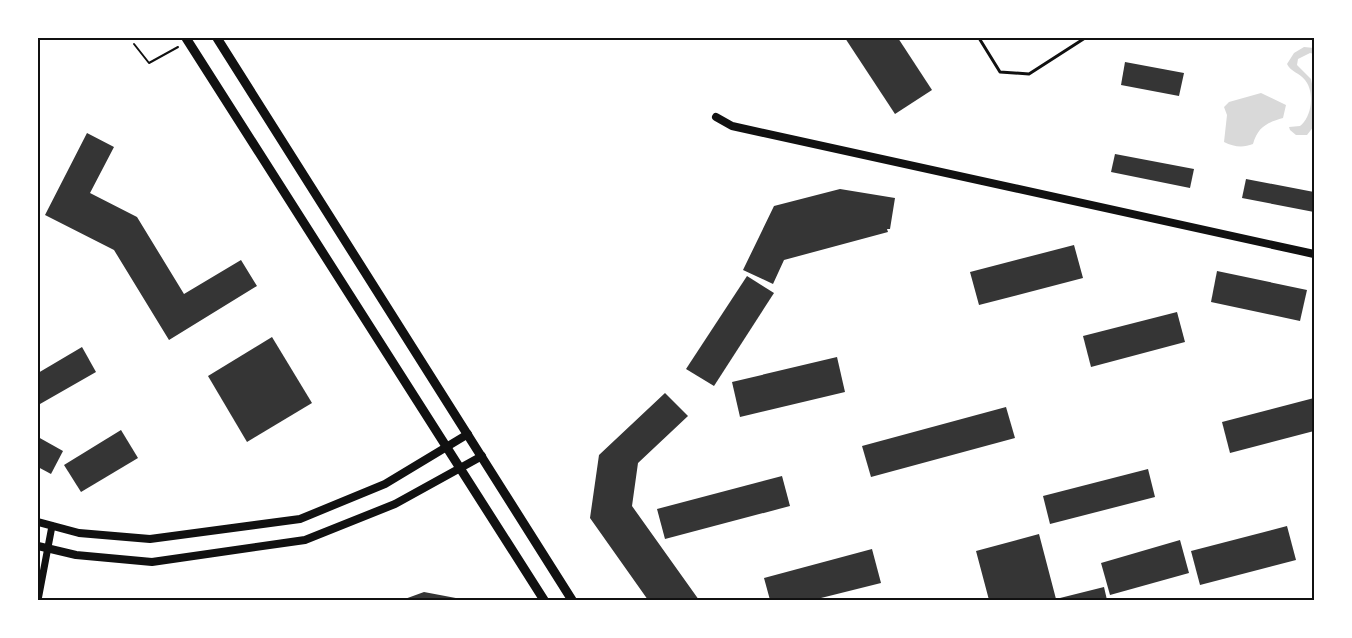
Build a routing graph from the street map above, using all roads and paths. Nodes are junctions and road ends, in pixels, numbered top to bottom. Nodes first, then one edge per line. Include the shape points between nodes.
1 (217, 38) edge
2 (979, 38) edge
3 (1085, 38) edge
4 (188, 39) edge
5 (134, 44) dead end
6 (716, 117) dead end
7 (1314, 254) edge
8 (468, 434) junction
9 (447, 447) junction
10 (482, 456) junction
11 (461, 469) junction
12 (38, 522) edge
13 (52, 526) junction
14 (38, 546) edge
15 (48, 549) junction
16 (38, 600) edge
17 (544, 600) edge
18 (572, 600) edge

1 - 8 main road
2 - 3 lane via 1000,72 1029,74
4 - 5 path via 149,63
4 - 9 main road
6 - 7 main road via 732,126
8 - 9 main road
8 - 10 main road
9 - 11 main road
9 - 13 main road via 385,484 300,519 150,539 80,533
10 - 11 main road
10 - 18 main road
11 - 15 main road via 395,504 305,540 152,562
11 - 17 main road
12 - 13 main road
13 - 15 street
14 - 15 main road
15 - 16 street

